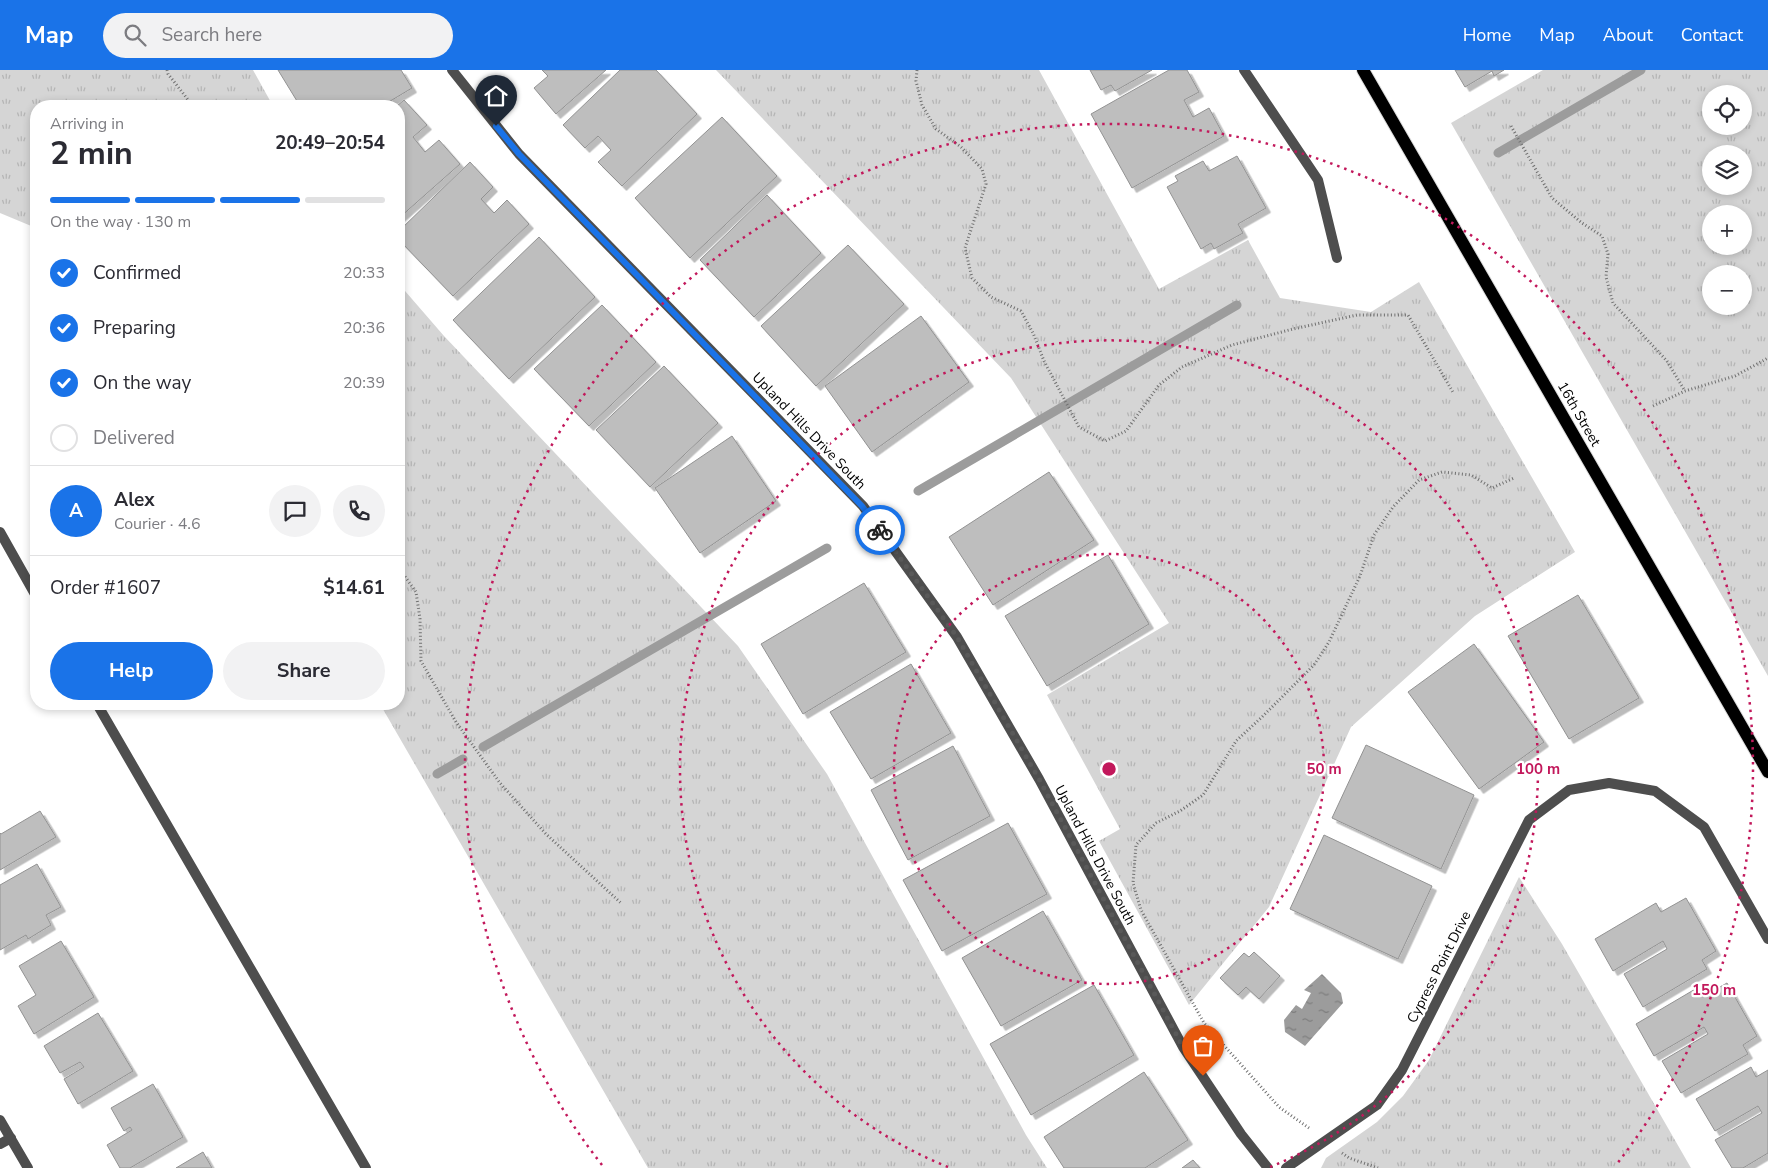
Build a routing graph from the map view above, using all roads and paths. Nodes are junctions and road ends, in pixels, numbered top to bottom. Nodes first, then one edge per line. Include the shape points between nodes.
1 (166, 70) edge
2 (452, 70) edge
3 (917, 70) edge
4 (1244, 70) edge
5 (1363, 70) edge
6 (188, 100) edge
7 (1511, 126) dead end
8 (1337, 258) dead end
9 (1768, 358) edge
10 (1685, 390) junction
11 (1454, 394) dead end
12 (1653, 406) dead end
13 (1514, 478) dead end
14 (0, 532) edge
15 (405, 576) edge
16 (30, 585) edge
17 (100, 710) edge
18 (1768, 772) edge
19 (622, 904) dead end
20 (1768, 939) edge
21 (0, 1120) edge
22 (11, 1138) junction
23 (1326, 1140) junction
24 (0, 1144) edge
25 (28, 1168) edge
26 (366, 1168) edge
27 (1268, 1168) edge
28 (1286, 1168) edge
29 (1378, 1168) edge

1 - 6 path
2 - 27 street, Upland Hills Drive South via 519,154 862,506 957,637 1039,779 1183,1047 1241,1134
3 - 11 path via 916,81 922,105 936,129 961,147 982,169 986,184 966,248 972,278 991,297 1021,311 1079,427 1105,441 1126,431 1159,386 1182,368 1232,345 1357,315 1408,315
4 - 8 street via 1318,180
5 - 18 main road, 16th Street
7 - 10 path via 1552,198 1602,236 1608,254 1606,278 1613,303 1667,361
9 - 10 path via 1735,376
10 - 12 path
13 - 23 path via 1492,488 1470,474 1442,472 1419,480 1393,507 1374,534 1360,576 1329,642 1314,665 1236,741 1203,795 1156,824 1136,845 1134,883 1141,910 1204,1023 1279,1107
14 - 16 street
15 - 19 path via 416,592 421,661 456,722 500,783 540,827
17 - 26 street
20 - 23 street, Cypress Point Drive via 1704,827 1655,792 1609,783 1570,790 1529,820 1402,1070 1377,1105
21 - 22 street
22 - 24 street
22 - 25 street
23 - 28 street, Cypress Point Drive
23 - 29 path via 1350,1158

